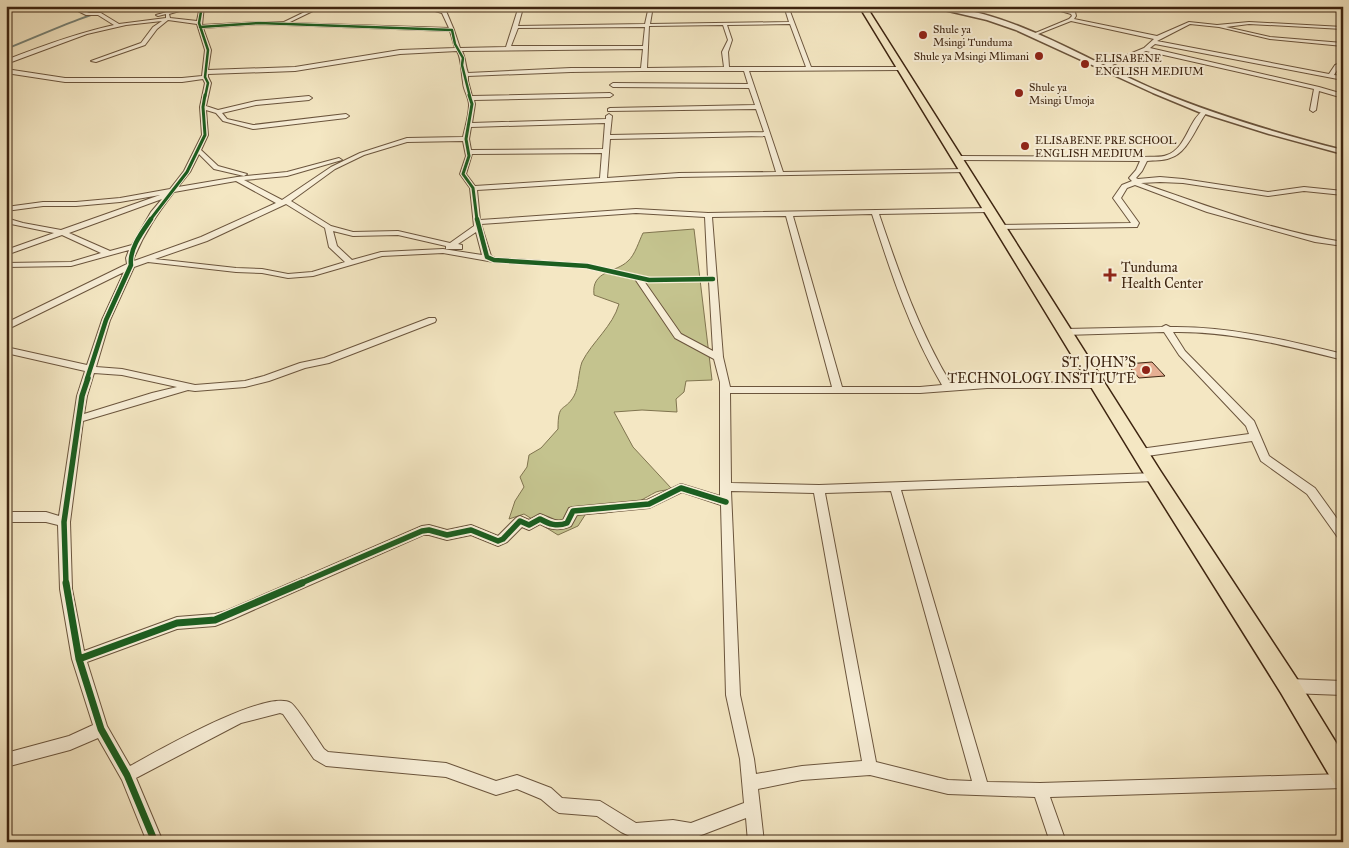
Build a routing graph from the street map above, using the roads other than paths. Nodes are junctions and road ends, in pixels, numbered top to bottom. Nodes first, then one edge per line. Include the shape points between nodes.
1 (70, 6) edge
2 (195, 6) edge
3 (202, 6) edge
4 (321, 6) edge
5 (420, 6) edge
6 (643, 6) edge
7 (651, 6) edge
8 (786, 6) edge
9 (930, 6) edge
10 (1042, 6) edge
11 (1064, 6) edge
12 (521, 7) edge
13 (867, 7) edge
14 (963, 8) edge
15 (1056, 8) junction
16 (169, 13) junction
17 (167, 19) junction
18 (1071, 20) junction
19 (138, 21) junction
20 (283, 23) junction
21 (793, 23) junction
22 (118, 24) junction
23 (726, 24) junction
24 (199, 25) junction
25 (647, 25) junction
26 (704, 25) junction
27 (1217, 26) junction
28 (516, 27) junction
29 (1343, 28) edge
30 (452, 30) junction
31 (726, 31) junction
32 (1035, 35) junction
33 (1156, 40) junction
34 (1342, 46) edge
35 (508, 48) junction
36 (646, 48) junction
37 (1146, 49) junction
38 (461, 51) junction
39 (94, 60) dead end
40 (6, 62) edge
41 (1343, 64) edge
42 (727, 68) junction
43 (746, 68) junction
44 (900, 68) junction
45 (1103, 68) junction
46 (809, 69) junction
47 (613, 70) junction
48 (644, 70) junction
49 (6, 71) edge
50 (205, 75) junction
51 (466, 76) junction
52 (1330, 76) junction
53 (1343, 78) edge
54 (613, 85) junction
55 (752, 86) junction
56 (1317, 88) junction
57 (610, 95) junction
58 (1343, 96) edge
59 (309, 98) dead end
60 (471, 98) junction
61 (202, 107) junction
62 (758, 107) junction
63 (610, 110) junction
64 (1313, 110) dead end
65 (218, 112) junction
66 (1204, 112) junction
67 (346, 116) dead end
68 (608, 121) junction
69 (470, 125) junction
70 (767, 134) junction
71 (606, 137) junction
72 (466, 139) junction
73 (198, 150) junction
74 (604, 151) junction
75 (468, 152) junction
76 (1343, 152) edge
77 (362, 154) junction
78 (1144, 159) junction
79 (961, 165) junction
80 (780, 173) junction
81 (265, 175) junction
82 (237, 179) junction
83 (603, 180) junction
84 (1136, 182) junction
85 (473, 188) junction
86 (170, 192) junction
87 (1343, 193) edge
88 (284, 202) junction
89 (6, 209) edge
90 (988, 210) junction
91 (875, 213) junction
92 (708, 214) junction
93 (789, 214) junction
94 (6, 220) edge
95 (478, 224) junction
96 (998, 227) junction
97 (329, 228) junction
98 (62, 233) junction
99 (1343, 244) edge
100 (135, 246) junction
101 (450, 246) junction
102 (443, 251) junction
103 (111, 253) junction
104 (6, 254) edge
105 (487, 257) junction
106 (148, 260) junction
107 (130, 262) junction
108 (350, 263) junction
109 (6, 265) edge
110 (638, 278) junction
111 (713, 279) junction
112 (432, 320) dead end
113 (6, 327) edge
114 (1166, 328) junction
115 (1065, 332) junction
116 (6, 350) edge
117 (718, 357) junction
118 (1343, 357) edge
119 (89, 369) junction
120 (1098, 386) junction
121 (190, 388) junction
122 (948, 388) junction
123 (725, 390) junction
124 (838, 391) junction
125 (79, 419) junction
126 (1256, 436) junction
127 (1140, 453) junction
128 (1155, 477) junction
129 (895, 487) junction
130 (726, 488) junction
131 (819, 489) junction
132 (726, 502) junction
133 (6, 517) edge
134 (64, 522) junction
135 (1343, 536) edge
136 (79, 659) junction
137 (1289, 686) junction
138 (1343, 688) edge
139 (101, 729) junction
140 (6, 760) edge
141 (870, 768) junction
142 (127, 775) junction
143 (1343, 777) edge
144 (1343, 781) edge
145 (749, 783) junction
146 (982, 789) junction
147 (1040, 790) junction
148 (752, 808) junction
149 (670, 835) edge
150 (155, 842) edge
151 (756, 842) edge
152 (1058, 842) edge

1 - 22 street via 88,14 99,14
2 - 16 street
3 - 24 street
4 - 20 street
5 - 30 street via 444,12
6 - 12 street
7 - 25 street
8 - 21 street
9 - 14 street
10 - 15 street
11 - 15 street
12 - 28 street
13 - 44 highway
14 - 32 street
15 - 18 street via 1073,13
16 - 17 street
16 - 19 street
17 - 19 street
17 - 24 street
17 - 39 street via 155,28 144,44
18 - 32 street
18 - 33 street
19 - 22 street
20 - 24 street
20 - 30 street
21 - 23 street
21 - 46 street
22 - 40 street via 57,41
23 - 26 street
23 - 31 street
24 - 50 street via 208,50
25 - 26 street
25 - 28 street
25 - 36 street
26 - 31 street
27 - 29 street via 1249,23
27 - 33 street via 1189,23
27 - 34 street via 1270,38
28 - 35 street
30 - 38 street via 455,44
31 - 42 street via 730,40 725,52
32 - 45 street
33 - 37 street
33 - 52 street
35 - 36 street
35 - 38 street
36 - 48 street
37 - 45 street
37 - 56 street
38 - 50 street via 393,53 289,70
38 - 51 street
41 - 52 street via 1337,66
42 - 43 street
42 - 48 street
43 - 46 street
43 - 55 street
44 - 46 street
44 - 79 highway
45 - 66 street
47 - 48 street
47 - 51 street
47 - 54 street
49 - 50 street via 65,80 182,80
50 - 61 street via 208,83
51 - 60 street
52 - 53 street
54 - 55 street
54 - 57 street
55 - 62 street
56 - 58 street
56 - 64 street
57 - 60 street
57 - 63 street
59 - 65 street via 256,103
60 - 69 street
61 - 65 street
61 - 73 street via 205,135
62 - 63 street
62 - 70 street
63 - 68 street
65 - 67 street via 225,120 253,127
66 - 76 street
66 - 78 street via 1174,155
68 - 69 street
68 - 71 street
69 - 72 street
70 - 71 street
70 - 80 street
71 - 74 street
72 - 75 street
72 - 77 street via 407,140
73 - 81 street via 221,171
73 - 86 street via 187,172
74 - 75 street
74 - 83 street
75 - 85 street via 463,174
77 - 81 street via 291,173
77 - 88 street via 333,168
78 - 79 street
78 - 84 street via 1132,178
79 - 80 street
79 - 90 highway
80 - 83 street via 679,174
81 - 82 street
82 - 86 street
82 - 88 street
83 - 85 street
84 - 87 street via 1194,180 1261,194 1306,189
84 - 96 street via 1124,186 1117,198 1134,225
84 - 99 street via 1210,210
85 - 95 street
86 - 89 street via 97,203 43,204
86 - 98 street
86 - 100 street
88 - 97 street
88 - 106 street via 222,232
90 - 91 street
90 - 96 highway
91 - 93 street
91 - 122 street via 924,346
92 - 93 street
92 - 95 street via 636,211
92 - 111 street
93 - 124 street
94 - 98 street via 29,228
95 - 101 street
95 - 105 street
96 - 115 highway
97 - 101 street via 349,233 398,233
97 - 108 street via 332,247
98 - 103 street via 96,250
98 - 104 street
100 - 103 street
100 - 107 street
101 - 102 street
101 - 105 street via 470,248
102 - 105 street
102 - 108 street via 377,255
103 - 107 street
103 - 109 street via 71,264
105 - 110 street via 587,266
106 - 107 street
106 - 108 street via 288,276 313,274
107 - 113 street
107 - 119 street
110 - 111 street via 664,281
110 - 117 street via 678,336
111 - 117 street
112 - 121 street via 326,361 266,379
114 - 115 street
114 - 118 street via 1230,333
114 - 126 street via 1182,353 1250,424
115 - 120 highway
116 - 119 street
117 - 123 street
119 - 121 street via 130,374
119 - 125 street
120 - 122 street
120 - 127 highway
121 - 125 street
122 - 124 street
123 - 124 street
123 - 130 street
125 - 134 street
126 - 127 street
126 - 135 street via 1263,456 1311,491
127 - 128 highway
128 - 129 street
128 - 137 highway
129 - 131 street
129 - 146 street
130 - 131 street
130 - 132 street
131 - 141 street
132 - 136 street via 681,488 649,504 573,511 567,523 560,526 540,519 529,525 520,521 501,540 471,530 446,535 422,530 230,615 215,620 177,623
132 - 145 street via 733,695
133 - 134 street via 46,516
134 - 136 street via 66,588
136 - 139 street
137 - 138 street
137 - 143 highway
139 - 140 street via 70,743
139 - 142 street
141 - 145 street via 802,772
141 - 146 street via 948,787
142 - 149 street via 239,717 280,706 287,708 319,754 326,759 446,770 496,788 517,782 546,793 559,805 600,809 630,830
142 - 150 street
144 - 147 street
145 - 148 street
146 - 147 street
147 - 152 street
148 - 149 street via 691,831
148 - 151 street

